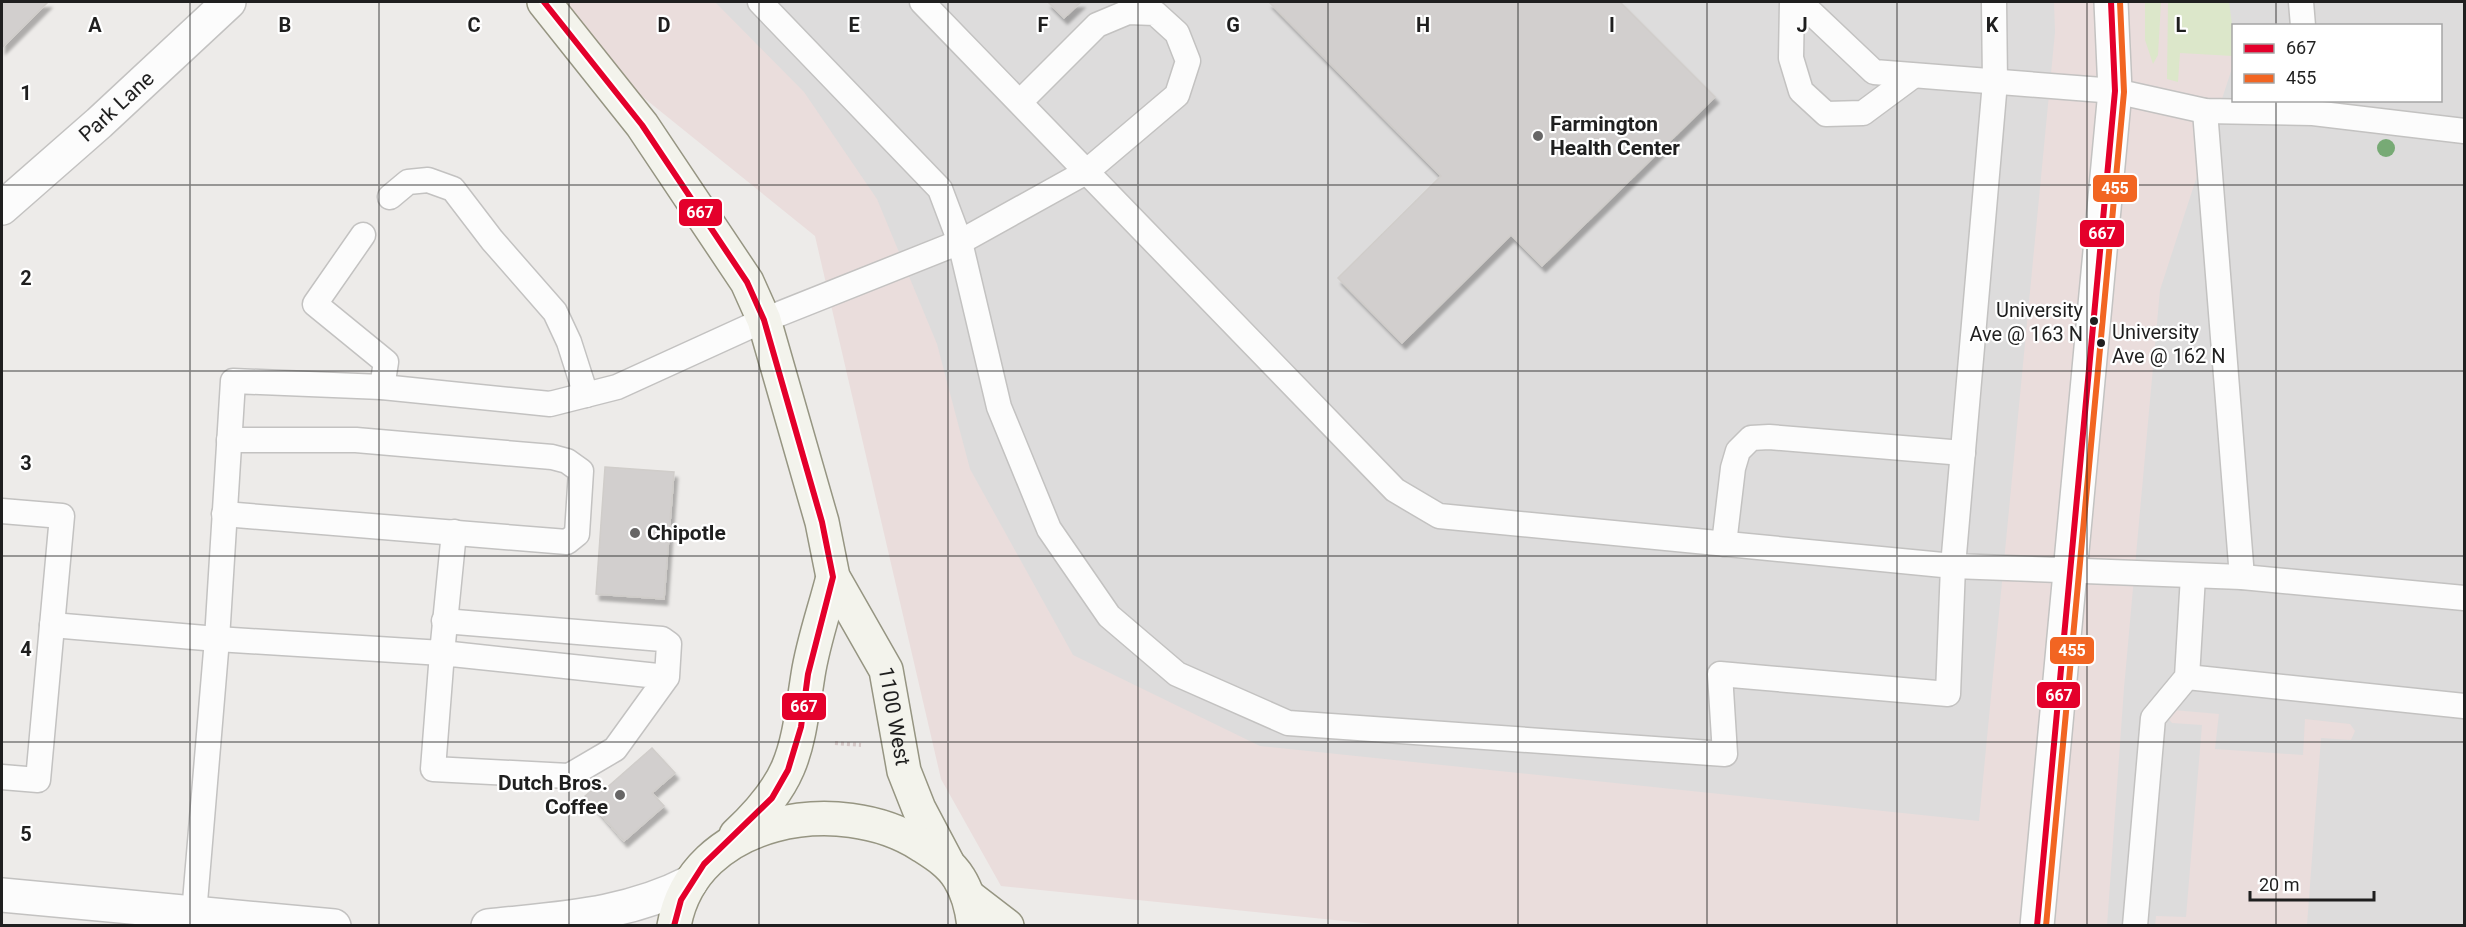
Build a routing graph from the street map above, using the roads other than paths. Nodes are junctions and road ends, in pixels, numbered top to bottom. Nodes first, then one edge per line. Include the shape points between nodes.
1 (229, 2) edge
2 (544, 2) edge
3 (759, 2) edge
4 (922, 2) edge
5 (1792, 2) edge
6 (1800, 2) edge
7 (1994, 2) edge
8 (2111, 2) edge
9 (2301, 2) edge
10 (2303, 24) edge
11 (1913, 76) junction
12 (1995, 82) junction
13 (2115, 91) junction
14 (1020, 102) junction
15 (2312, 107) edge
16 (2205, 111) junction
17 (2464, 131) edge
18 (1086, 172) junction
19 (390, 197) dead end
20 (2, 208) edge
21 (363, 235) dead end
22 (960, 242) junction
23 (764, 320) junction
24 (382, 387) junction
25 (586, 395) junction
26 (229, 440) junction
27 (1963, 453) junction
28 (2, 511) edge
29 (225, 514) junction
30 (454, 532) junction
31 (1724, 544) junction
32 (1953, 566) junction
33 (2069, 572) junction
34 (2193, 576) junction
35 (833, 577) junction
36 (2242, 577) junction
37 (2464, 598) edge
38 (444, 621) junction
39 (52, 625) junction
40 (217, 639) junction
41 (442, 653) junction
42 (667, 677) junction
43 (2187, 677) junction
44 (2464, 706) edge
45 (2, 777) edge
46 (725, 845) junction
47 (946, 862) junction
48 (691, 882) junction
49 (2, 895) edge
50 (971, 911) edge
51 (194, 914) junction
52 (334, 926) edge
53 (488, 926) edge
54 (674, 926) edge
55 (1007, 926) edge
56 (2037, 926) edge
57 (2135, 926) edge

1 - 20 street, Park Lane
2 - 23 main road, 1100 West via 642,124 747,282
3 - 22 lane via 940,189
4 - 14 lane
5 - 11 lane via 1791,58 1801,91 1826,114 1863,113
6 - 11 lane via 1874,72
7 - 12 lane
8 - 13 street
9 - 10 lane
11 - 12 lane
12 - 13 lane
12 - 27 lane
13 - 16 lane
13 - 33 street
14 - 18 lane
14 - 18 lane via 1097,25 1128,12 1155,14 1177,33 1188,61 1177,95
15 - 16 lane
15 - 17 lane
16 - 36 lane
18 - 22 lane
18 - 31 lane via 1395,490 1439,516
19 - 25 lane via 408,182 428,180 453,189 555,312
21 - 24 lane via 315,304 386,362
22 - 23 lane
22 - 32 lane via 999,407 1058,543 1109,616 1177,674 1288,723 1725,754 1720,674 1948,694
23 - 25 lane via 617,387
23 - 35 main road, 1100 West via 822,522
24 - 25 lane via 550,404
24 - 26 lane via 233,381
26 - 29 lane
26 - 30 lane via 356,440 552,457 581,471 577,534 567,542
27 - 31 lane via 1751,438 1738,451 1733,468
27 - 32 lane
28 - 39 lane via 62,516
29 - 30 lane
29 - 40 lane
30 - 38 lane
31 - 32 lane
32 - 33 lane
33 - 34 lane
33 - 56 street
34 - 36 lane
34 - 43 lane
35 - 46 main road, 1100 West via 790,764 772,798
35 - 47 main road, 1100 West via 886,670 907,781
36 - 37 lane
38 - 41 lane
38 - 42 lane via 662,639 669,644
39 - 40 lane
39 - 45 lane via 38,780
40 - 41 lane
40 - 51 lane
41 - 42 lane
41 - 42 lane via 433,770 569,776 615,749
43 - 44 lane
43 - 57 lane via 2152,718
46 - 47 main road via 775,826 847,820 910,838
46 - 48 main road, 1100 West
47 - 50 main road via 959,878
48 - 53 street via 645,903 606,912
48 - 54 main road, 1100 West
49 - 51 street
50 - 55 main road
51 - 52 street

